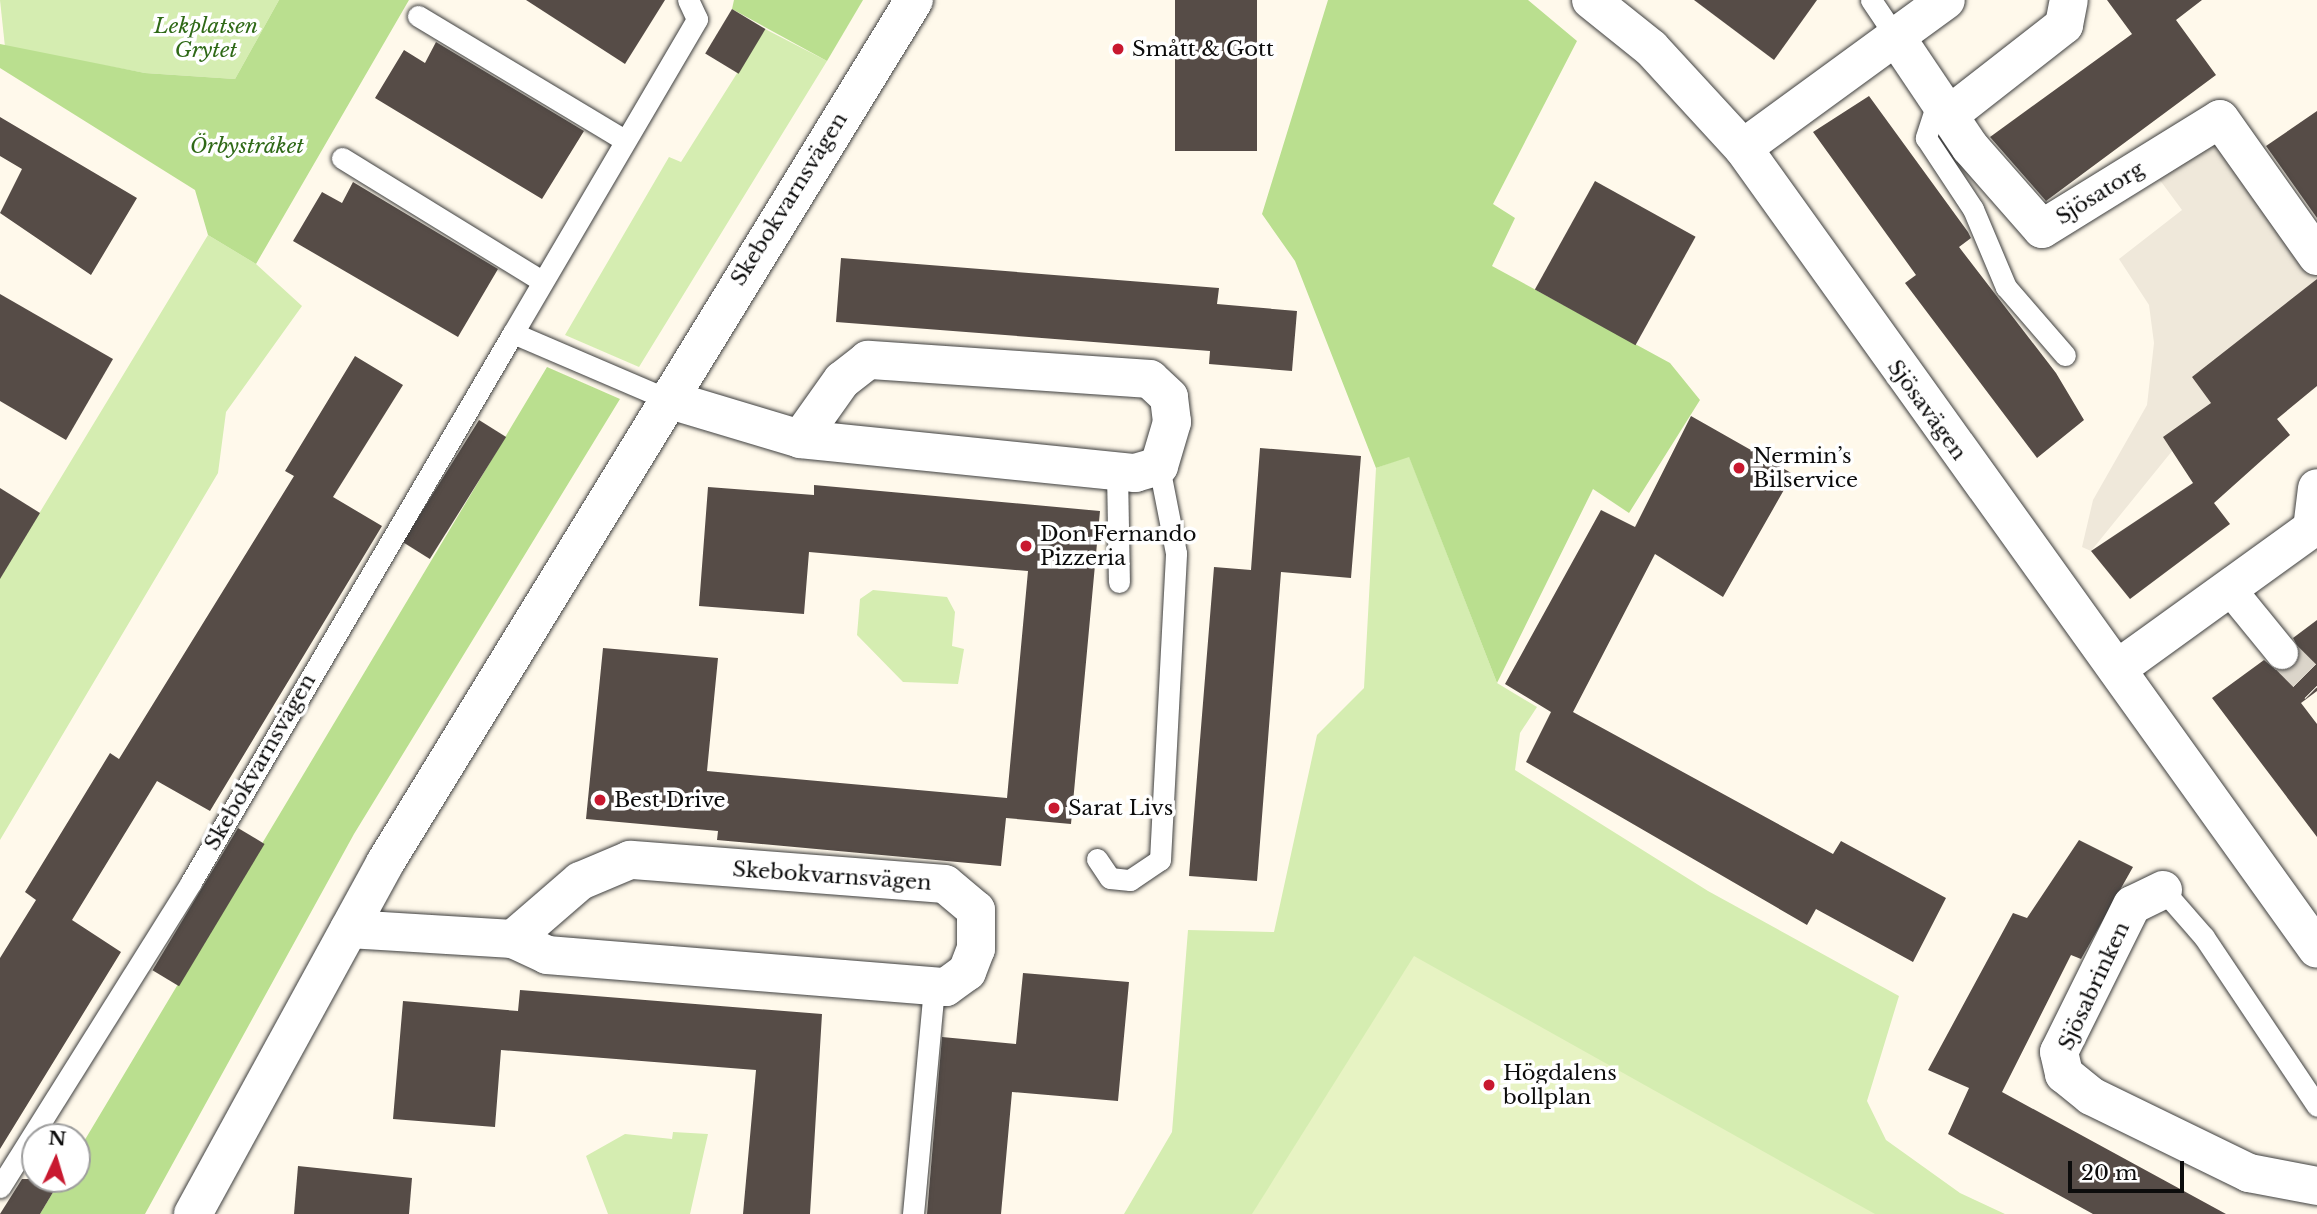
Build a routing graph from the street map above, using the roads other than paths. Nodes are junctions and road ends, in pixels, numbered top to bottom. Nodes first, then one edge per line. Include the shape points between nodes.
1 (688, 0) edge
2 (914, 0) edge
3 (1591, 0) edge
4 (1871, 0) edge
5 (1946, 0) edge
6 (2068, 0) edge
7 (418, 16) dead end
8 (1896, 37) junction
9 (1944, 108) junction
10 (624, 141) junction
11 (1743, 148) junction
12 (342, 158) dead end
13 (2317, 256) edge
14 (540, 280) junction
15 (513, 333) junction
16 (2065, 355) dead end
17 (667, 399) junction
18 (800, 439) junction
19 (1159, 466) junction
20 (1117, 471) junction
21 (2317, 488) edge
22 (2315, 527) edge
23 (1118, 582) dead end
24 (2229, 588) junction
25 (2283, 653) tunnel mouth
26 (2117, 669) junction
27 (1097, 859) dead end
28 (2163, 890) joint
29 (349, 929) junction
30 (513, 939) junction
31 (2317, 949) edge
32 (934, 986) junction
33 (2317, 1106) edge
34 (2317, 1186) edge
35 (0, 1187) edge
36 (193, 1214) edge
37 (913, 1214) edge

1 - 10 lane, Skebokvarnsvägen via 697,19
2 - 17 street, Skebokvarnsvägen
3 - 11 street, Sjösavägen via 1651,48
4 - 8 lane
5 - 8 street
6 - 9 street via 2064,25
7 - 10 lane
8 - 9 street, Sjösatorg
8 - 11 street
9 - 13 street, Sjösatorg via 2042,229 2220,119
9 - 16 lane via 1926,138 1973,209 2006,287
10 - 14 lane, Skebokvarnsvägen
11 - 26 street, Sjösavägen
12 - 14 lane
14 - 15 lane, Skebokvarnsvägen
15 - 17 lane
15 - 35 lane, Skebokvarnsvägen via 191,882
17 - 18 street
17 - 29 street, Skebokvarnsvägen
18 - 19 street via 842,380 868,360 1150,379 1169,397 1172,422
18 - 20 street
19 - 20 street
19 - 27 lane via 1176,553 1160,860 1130,880 1110,877
20 - 23 lane
21 - 22 street
22 - 24 street
24 - 25 street
24 - 26 street
26 - 31 street, Sjösavägen
28 - 33 lane via 2204,937
28 - 34 street, Sjösabrinken via 2132,905 2059,1052 2064,1074 2091,1096 2249,1173
29 - 30 street, Skebokvarnsvägen
29 - 36 street, Skebokvarnsvägen
30 - 32 street, Skebokvarnsvägen via 547,955
30 - 32 street, Skebokvarnsvägen via 580,881 630,860 945,884 976,910 976,949 967,972 946,986
32 - 37 lane

